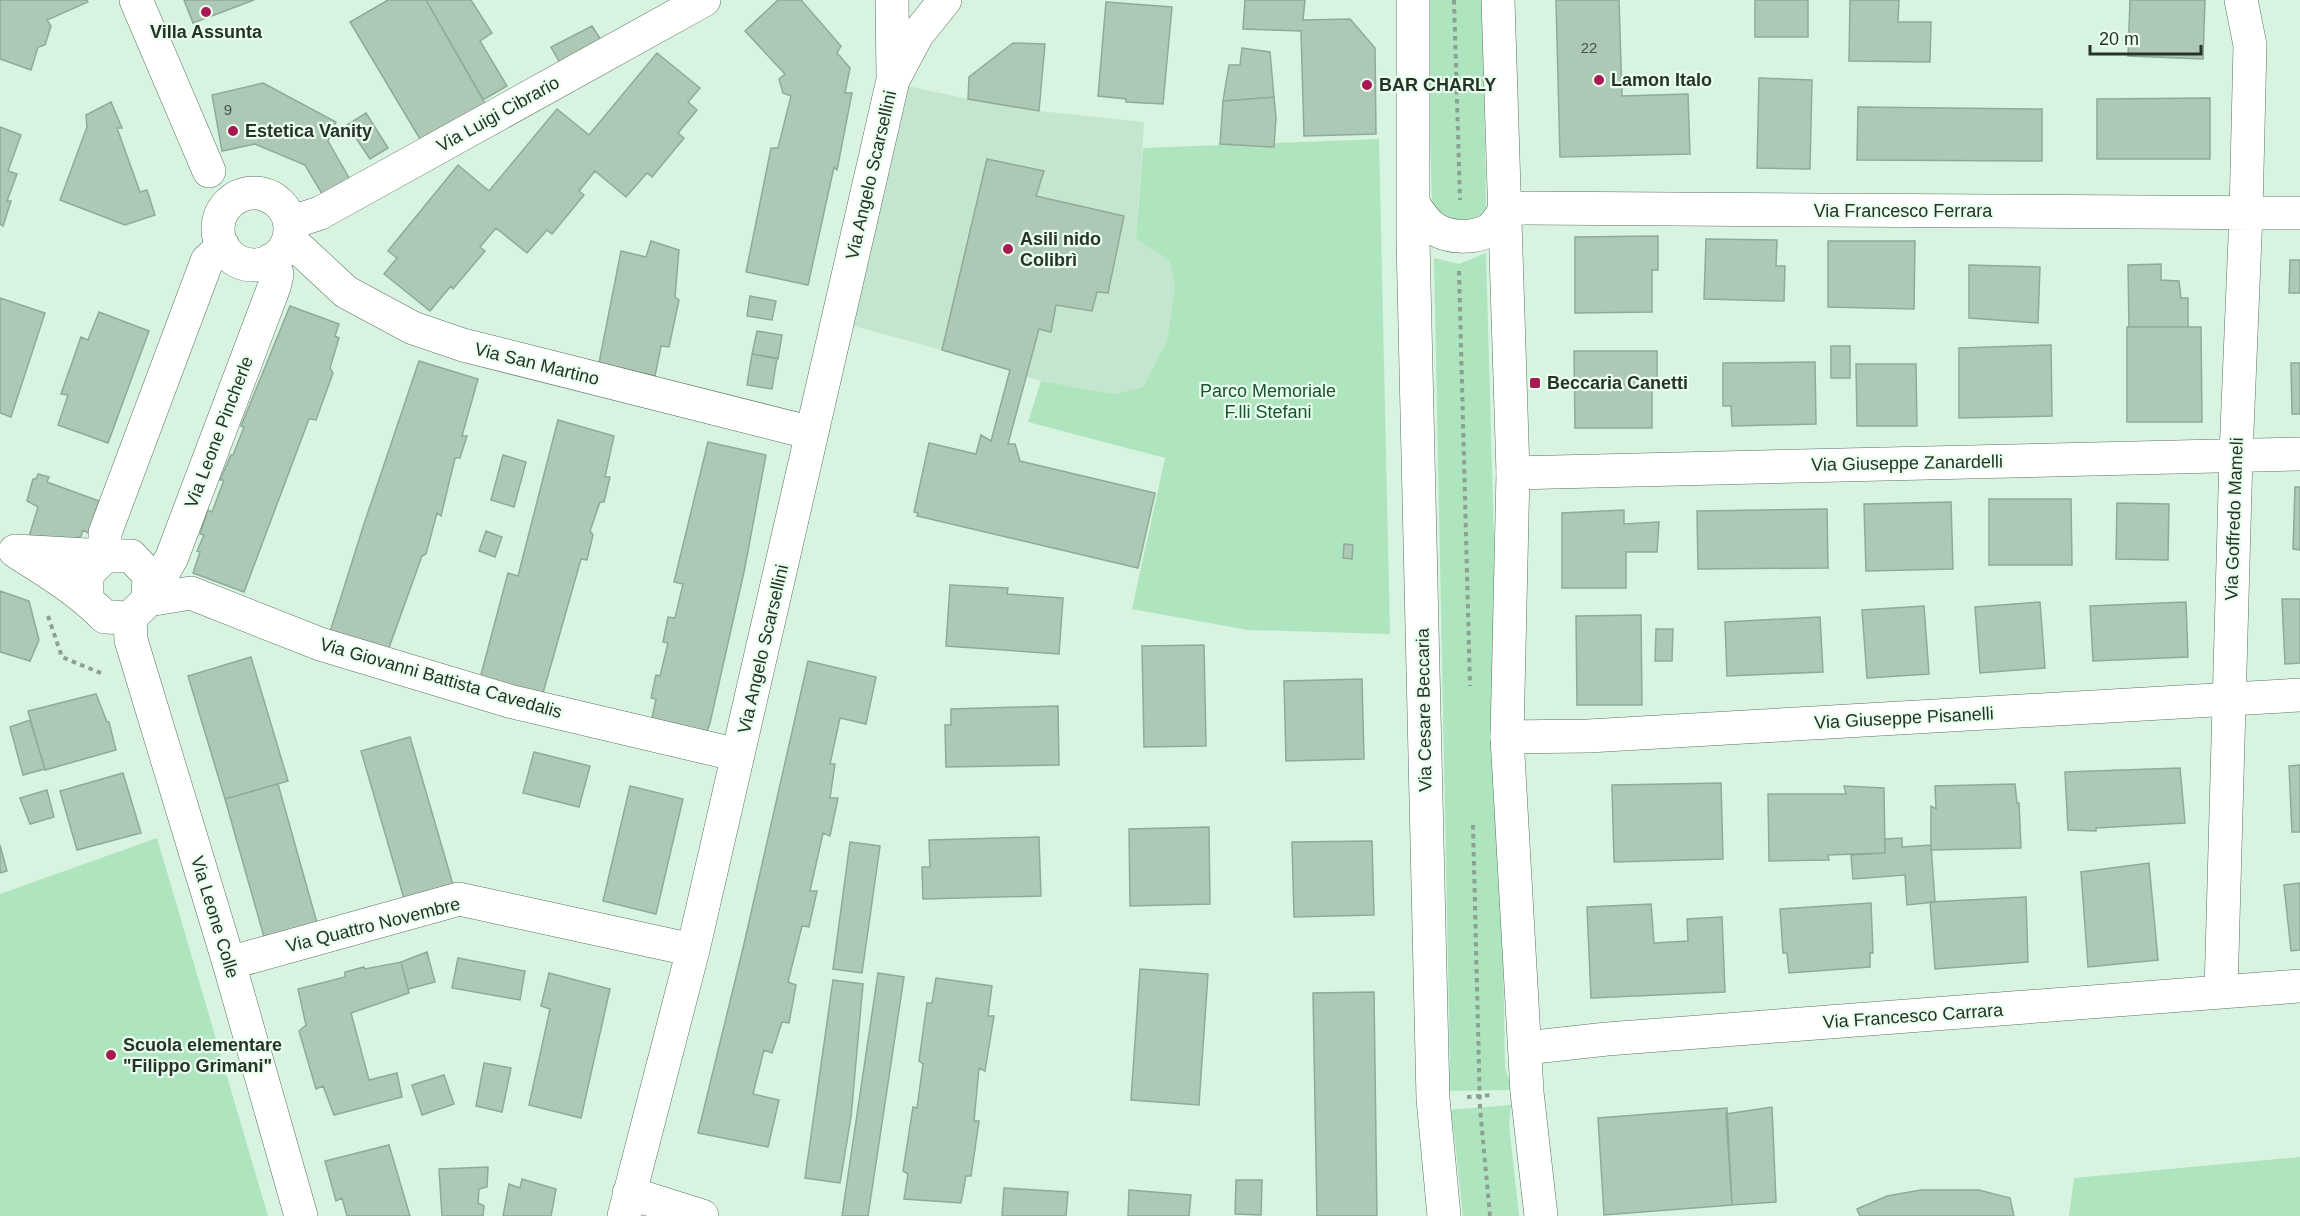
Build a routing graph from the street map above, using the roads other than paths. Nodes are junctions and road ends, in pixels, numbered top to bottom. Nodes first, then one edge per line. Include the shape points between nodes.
1 (136, 0) edge
2 (704, 0) edge
3 (892, 0) edge
4 (945, 0) edge
5 (1413, 0) edge
6 (1498, 0) edge
7 (2241, 0) edge
8 (2261, 0) edge
9 (2250, 45) junction
10 (893, 80) junction
11 (209, 171) junction
12 (263, 194) junction
13 (1413, 204) junction
14 (1506, 208) junction
15 (2246, 213) junction
16 (2300, 213) edge
17 (221, 232) junction
18 (283, 241) junction
19 (812, 433) junction
20 (2300, 454) edge
21 (2236, 455) junction
22 (1513, 473) junction
23 (7, 548) edge
24 (105, 556) junction
25 (87, 599) junction
26 (139, 609) junction
27 (2300, 695) edge
28 (2229, 699) junction
29 (1507, 737) junction
30 (738, 755) junction
31 (693, 950) junction
32 (229, 963) junction
33 (2300, 986) edge
34 (2221, 992) junction
35 (1525, 1048) junction
36 (627, 1204) edge
37 (301, 1216) edge
38 (702, 1216) edge
39 (1444, 1216) edge
40 (1541, 1216) edge

1 - 11 street
2 - 18 street, Via Luigi Cibrario via 320,213
3 - 10 street
4 - 10 street via 917,35
5 - 13 street, Via Cesare Beccaria
6 - 14 street
7 - 9 street, Via Goffredo Mameli
8 - 9 street, Via Goffredo Mameli
9 - 15 street, Via Goffredo Mameli
10 - 19 street, Via Angelo Scarsellini
11 - 12 street
11 - 17 street
12 - 17 street via 252,193 231,201
12 - 18 street via 281,205
13 - 14 street via 1435,229 1460,236 1489,230
13 - 39 street, Via Cesare Beccaria via 1433,1099
14 - 15 street, Via Francesco Ferrara
14 - 22 street
15 - 16 street, Via Francesco Ferrara
15 - 21 street, Via Goffredo Mameli
17 - 18 street via 230,255 250,264 261,264
17 - 24 street via 105,533
18 - 19 street, Via San Martino via 346,292 413,328 463,345
18 - 26 street, Via Leone Pincherle via 274,287 172,557
19 - 30 street, Via Angelo Scarsellini
20 - 21 street, Via Giuseppe Zanardelli
21 - 22 street, Via Giuseppe Zanardelli
21 - 28 street, Via Goffredo Mameli
22 - 29 street
23 - 24 street
23 - 25 street
24 - 25 street via 87,574
24 - 26 street via 131,556 149,574
25 - 26 street via 105,617
26 - 30 street, Via Giovanni Battista Cavedalis via 191,593 320,644 509,701
26 - 32 street, Via Leone Colle via 131,640
27 - 28 street, Via Giuseppe Pisanelli
28 - 29 street, Via Giuseppe Pisanelli via 1588,736
28 - 34 street, Via Goffredo Mameli
29 - 35 street
30 - 31 street, Via Angelo Scarsellini
31 - 32 street, Via Quattro Novembre via 459,899
31 - 36 street, Via Angelo Scarsellini
32 - 37 street, Via Leone Colle
33 - 34 street, Via Francesco Carrara
34 - 35 street, Via Francesco Carrara
35 - 40 street
36 - 38 street

